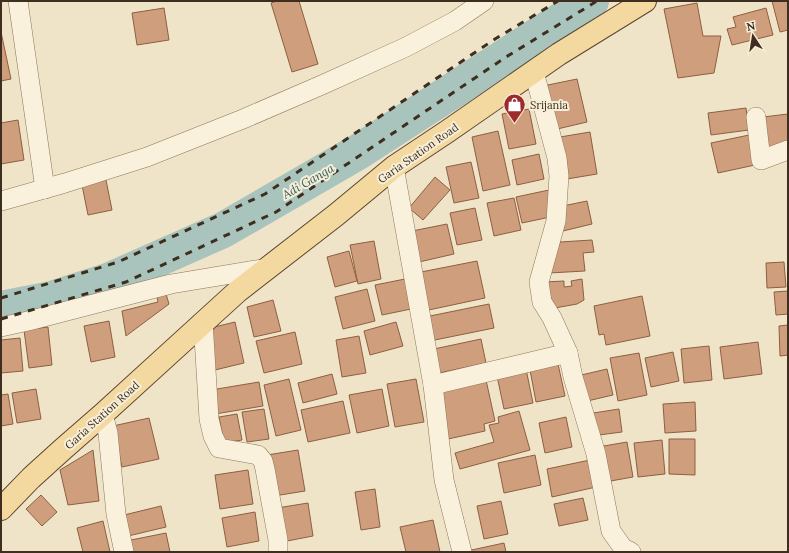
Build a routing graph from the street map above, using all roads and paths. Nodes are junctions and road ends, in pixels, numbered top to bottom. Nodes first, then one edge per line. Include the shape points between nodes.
1 (18, 1) edge
2 (484, 1) edge
3 (645, 1) edge
4 (534, 72) junction
5 (756, 117) dead end
6 (788, 150) edge
7 (394, 167) junction
8 (45, 189) junction
9 (1, 201) edge
10 (268, 268) junction
11 (204, 321) junction
12 (1, 327) edge
13 (568, 353) junction
14 (433, 385) junction
15 (103, 414) junction
16 (1, 509) edge
17 (124, 552) edge
18 (278, 552) edge
19 (462, 552) edge
20 (631, 552) edge

1 - 8 street
2 - 8 street via 455,21 406,47 243,119 147,157
3 - 4 main road, Garia Station Road
4 - 7 main road, Garia Station Road
4 - 13 street via 557,158 559,176 556,221 539,282 542,302
5 - 6 street via 760,160
7 - 10 main road, Garia Station Road
7 - 14 street
8 - 9 street
10 - 11 main road, Garia Station Road
10 - 12 street via 171,284
11 - 15 main road, Garia Station Road
11 - 18 street via 209,419 213,436 219,448 258,455 263,461
13 - 14 street
13 - 20 street via 596,454 611,531 623,548
14 - 19 street via 444,480
15 - 16 main road, Garia Station Road via 31,478
15 - 17 street via 108,433 116,514

